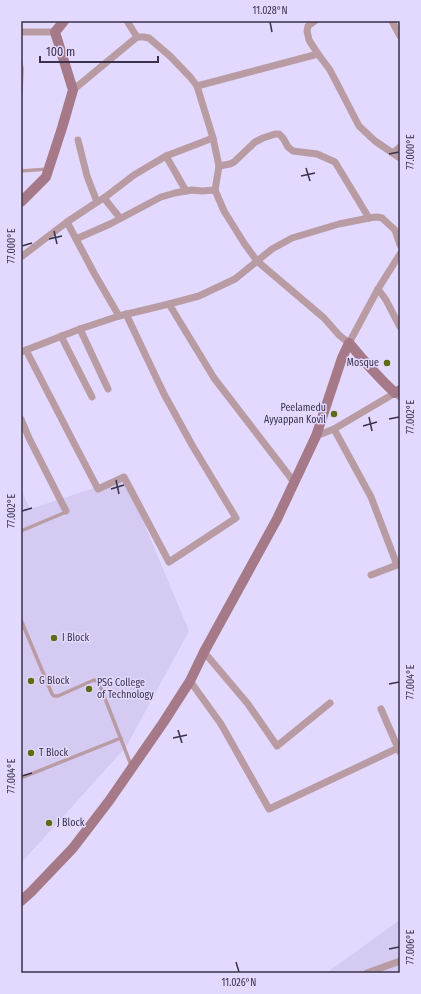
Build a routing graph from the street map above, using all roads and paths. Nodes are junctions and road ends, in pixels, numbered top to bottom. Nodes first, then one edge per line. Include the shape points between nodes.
1 (64, 21) edge
2 (127, 21) edge
3 (315, 21) edge
4 (392, 21) edge
5 (21, 32) edge
6 (55, 32) junction
7 (400, 36) edge
8 (137, 37) junction
9 (318, 54) junction
10 (21, 63) edge
11 (197, 86) junction
12 (73, 90) junction
13 (21, 94) edge
14 (213, 138) junction
15 (78, 140) dead end
16 (400, 147) edge
17 (393, 153) junction
18 (166, 156) junction
19 (400, 158) edge
20 (219, 166) junction
21 (49, 169) junction
22 (21, 171) edge
23 (215, 190) junction
24 (186, 191) junction
25 (104, 198) junction
26 (21, 202) edge
27 (97, 202) junction
28 (120, 218) junction
29 (369, 218) junction
30 (67, 222) junction
31 (397, 229) edge
32 (76, 239) junction
33 (400, 245) edge
34 (400, 254) edge
35 (21, 257) edge
36 (257, 261) junction
37 (378, 289) junction
38 (169, 304) junction
39 (122, 315) junction
40 (400, 327) edge
41 (80, 329) junction
42 (61, 336) junction
43 (349, 343) junction
44 (24, 351) edge
45 (108, 389) dead end
46 (398, 393) edge
47 (92, 397) dead end
48 (21, 419) edge
49 (334, 429) junction
50 (316, 436) junction
51 (294, 482) junction
52 (66, 511) joint
53 (21, 531) edge
54 (398, 565) edge
55 (371, 575) dead end
56 (21, 620) edge
57 (204, 652) junction
58 (190, 681) junction
59 (330, 703) dead end
60 (381, 709) dead end
61 (121, 738) junction
62 (399, 750) edge
63 (132, 768) junction
64 (21, 778) edge
65 (21, 901) edge
66 (400, 961) edge
67 (367, 973) edge

1 - 6 street
2 - 8 street
3 - 9 street via 308,26 307,31 309,40
4 - 7 street
5 - 6 street
6 - 12 street
8 - 11 street via 149,38 171,57
8 - 12 street
9 - 11 street
9 - 17 street via 330,70 359,126
10 - 13 lane
11 - 14 street
12 - 21 street
14 - 18 street
14 - 20 street
15 - 27 street
16 - 17 street
17 - 19 street
18 - 24 street
18 - 25 street via 134,175
20 - 23 street
20 - 29 street via 234,162 255,142 279,134 293,151 317,154 335,162
21 - 22 lane
21 - 26 street via 46,177
23 - 24 street
23 - 36 street via 224,211
24 - 28 street via 161,197
25 - 27 street
25 - 28 street
27 - 30 street
28 - 32 street
29 - 31 street via 382,218
29 - 36 street via 292,238
30 - 32 street
30 - 35 street
31 - 33 street
32 - 39 street via 94,274
34 - 37 street
36 - 38 street via 235,279 199,296
36 - 43 street via 324,318
37 - 40 street
37 - 43 street
38 - 39 street
38 - 51 street via 214,378
39 - 41 street
39 - 44 street via 192,445 236,518 169,562 124,477 98,488
41 - 42 street
41 - 45 street
42 - 44 street
42 - 47 street
43 - 46 street via 383,382
43 - 50 street
46 - 49 street
48 - 52 street
49 - 50 street
49 - 54 street via 371,497
50 - 51 street
51 - 57 street via 277,519
52 - 53 lane
54 - 55 street
56 - 61 lane via 52,694 58,696 94,680 97,681
57 - 58 street
57 - 59 street via 248,704 277,746
58 - 62 street via 221,724 270,809
58 - 63 street
60 - 62 street
61 - 63 lane
61 - 64 lane
63 - 65 street via 73,848
66 - 67 street

